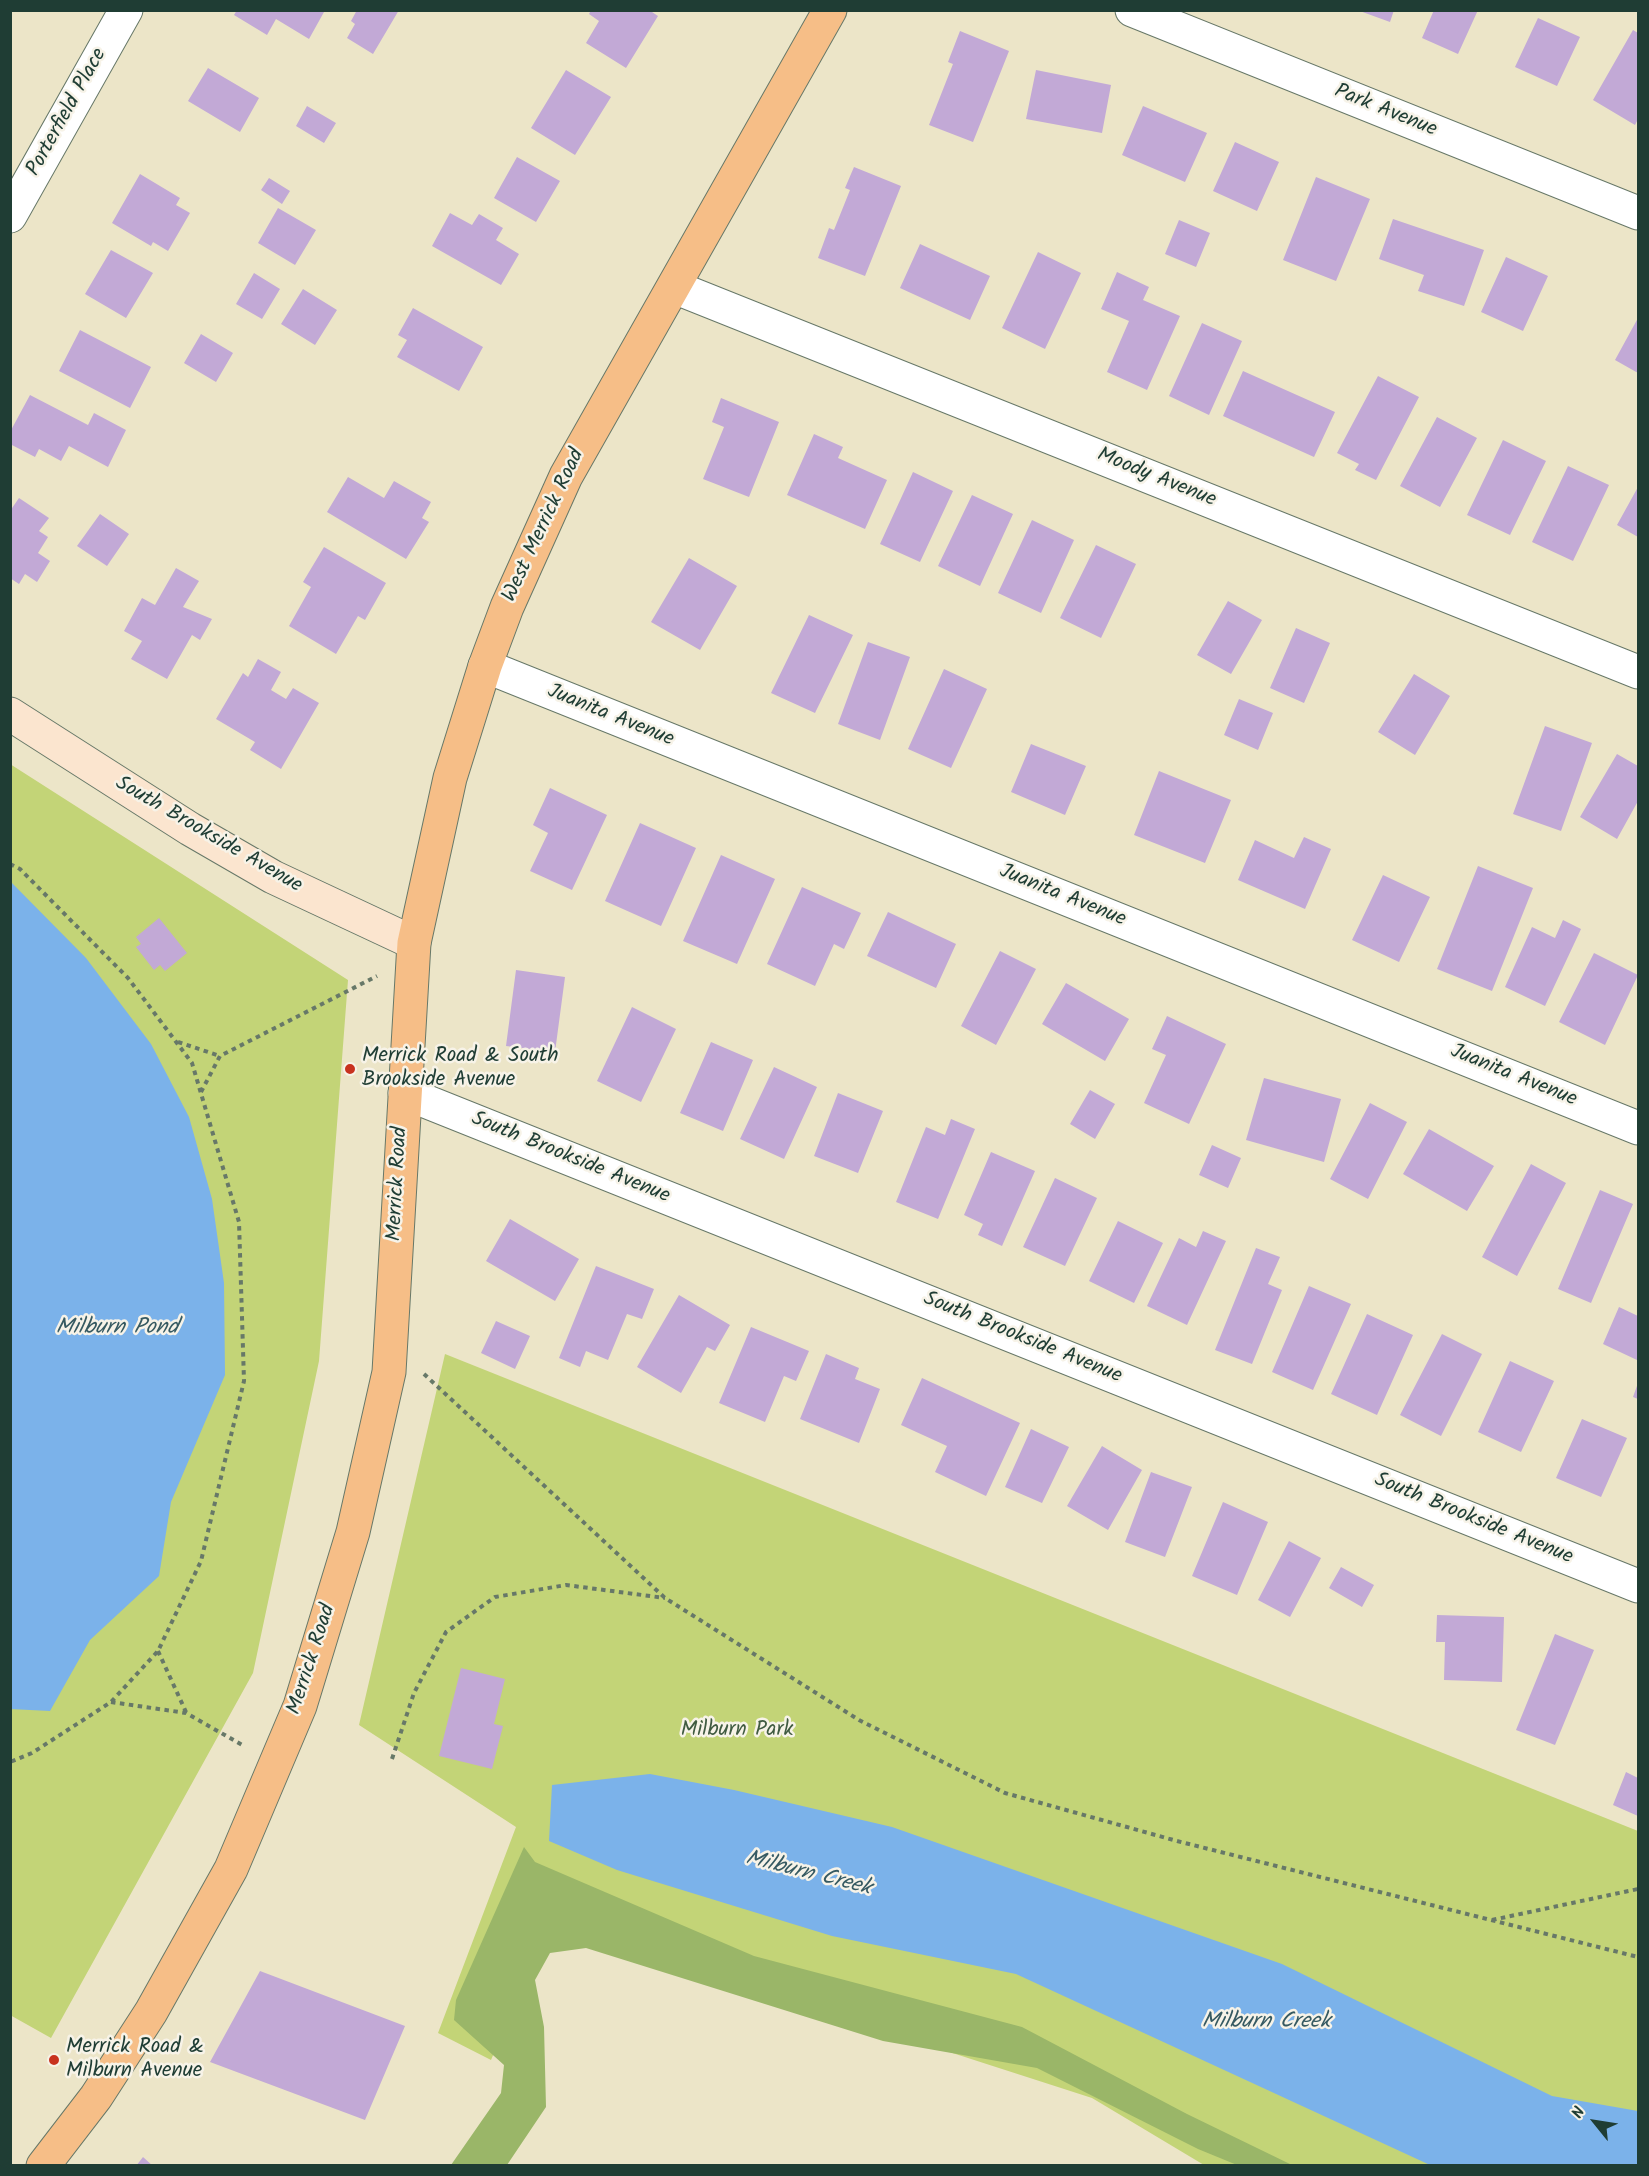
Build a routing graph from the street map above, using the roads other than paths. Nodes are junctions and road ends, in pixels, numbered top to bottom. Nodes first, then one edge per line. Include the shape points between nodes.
1 (126, 10) edge
2 (830, 10) edge
3 (1132, 10) edge
4 (1638, 213) edge
5 (10, 216) edge
6 (674, 286) junction
7 (484, 666) junction
8 (1638, 672) edge
9 (10, 714) edge
10 (414, 950) junction
11 (405, 1093) junction
12 (1638, 1128) edge
13 (1638, 1586) edge
14 (43, 2166) edge

1 - 5 street, Porterfield Place
2 - 6 main road, West Merrick Road
3 - 4 street, Park Avenue
6 - 7 main road, West Merrick Road via 566,476
6 - 8 street, Moody Avenue
7 - 10 main road, West Merrick Road via 450,778
7 - 12 street, Juanita Avenue
9 - 10 main road, South Brookside Avenue via 190,829
10 - 11 main road, West Merrick Road
11 - 13 street, South Brookside Avenue
11 - 14 main road, Merrick Road via 389,1372 353,1532 300,1706 231,1869 151,2012 96,2097

